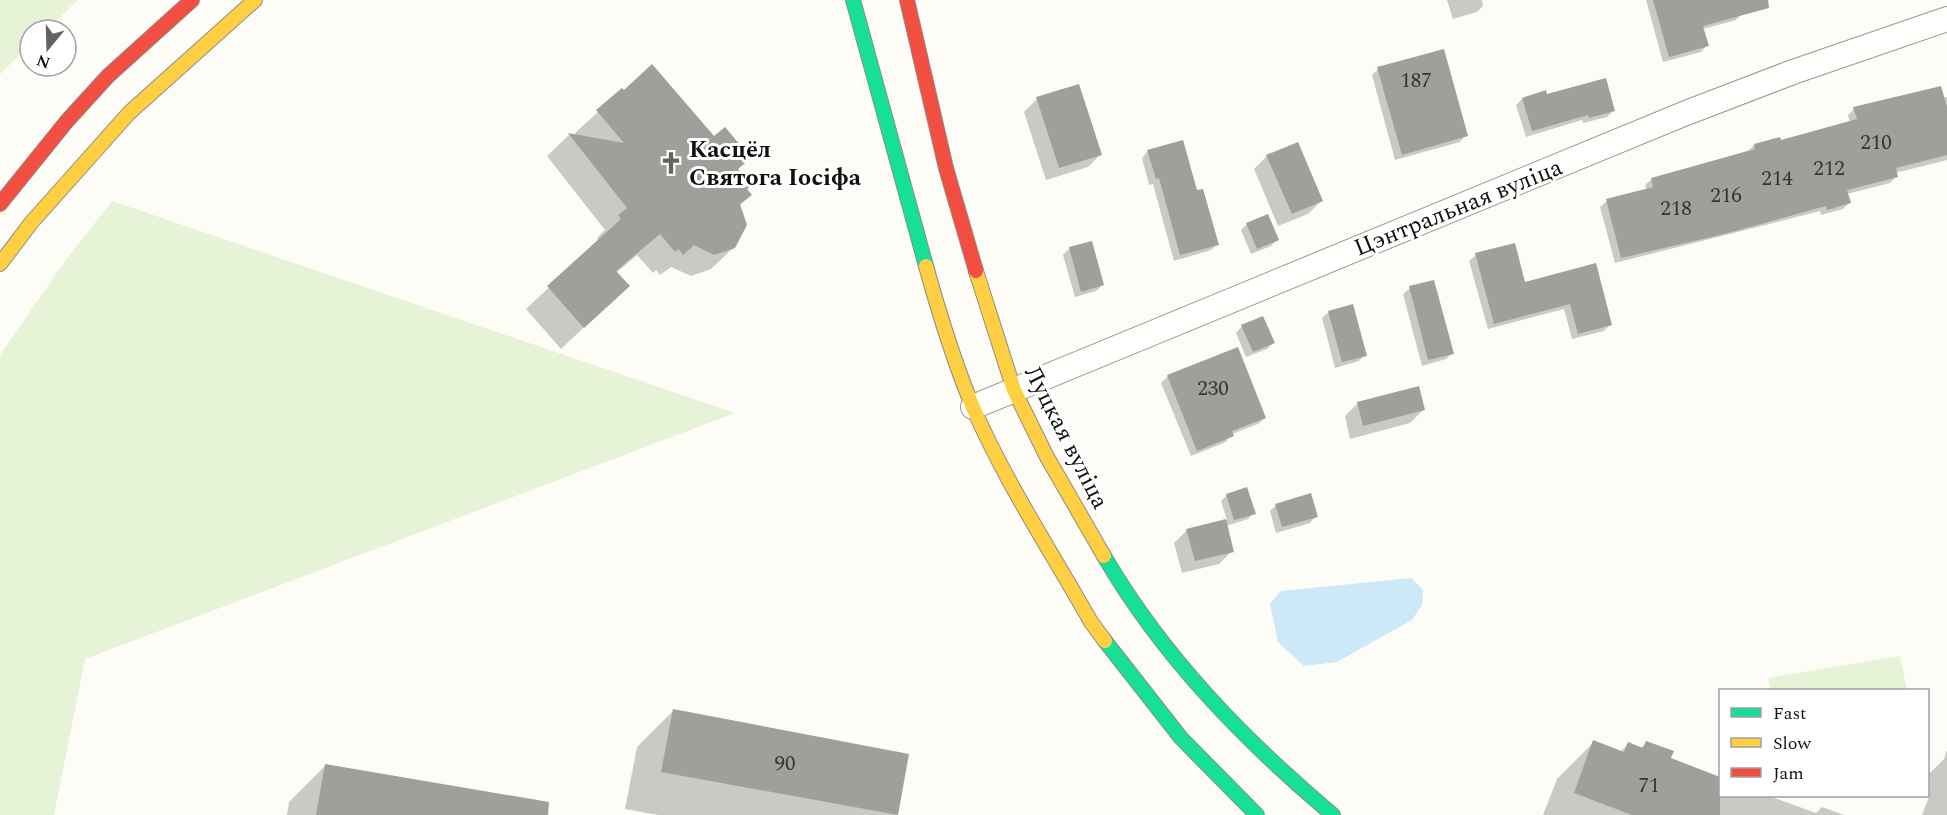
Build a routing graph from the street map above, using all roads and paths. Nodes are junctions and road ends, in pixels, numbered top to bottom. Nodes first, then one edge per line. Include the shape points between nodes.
1 (192, 0) edge
2 (255, 0) edge
3 (853, 0) edge
4 (907, 0) edge
5 (1947, 19) edge
6 (0, 204) edge
7 (0, 264) edge
8 (1014, 390) junction
9 (973, 407) junction
10 (1257, 815) edge
11 (1333, 815) edge

1 - 6 street via 108,76
2 - 7 street via 129,113 31,223
3 - 9 street via 946,340
4 - 8 street, Луцкая вуліца via 946,168
5 - 8 street, Цэнтральная вуліца via 1686,113
8 - 9 street, Цэнтральная вуліца
8 - 11 street, Луцкая вуліца via 1047,458 1149,626 1198,686 1277,768
9 - 10 street via 1091,622 1180,738

